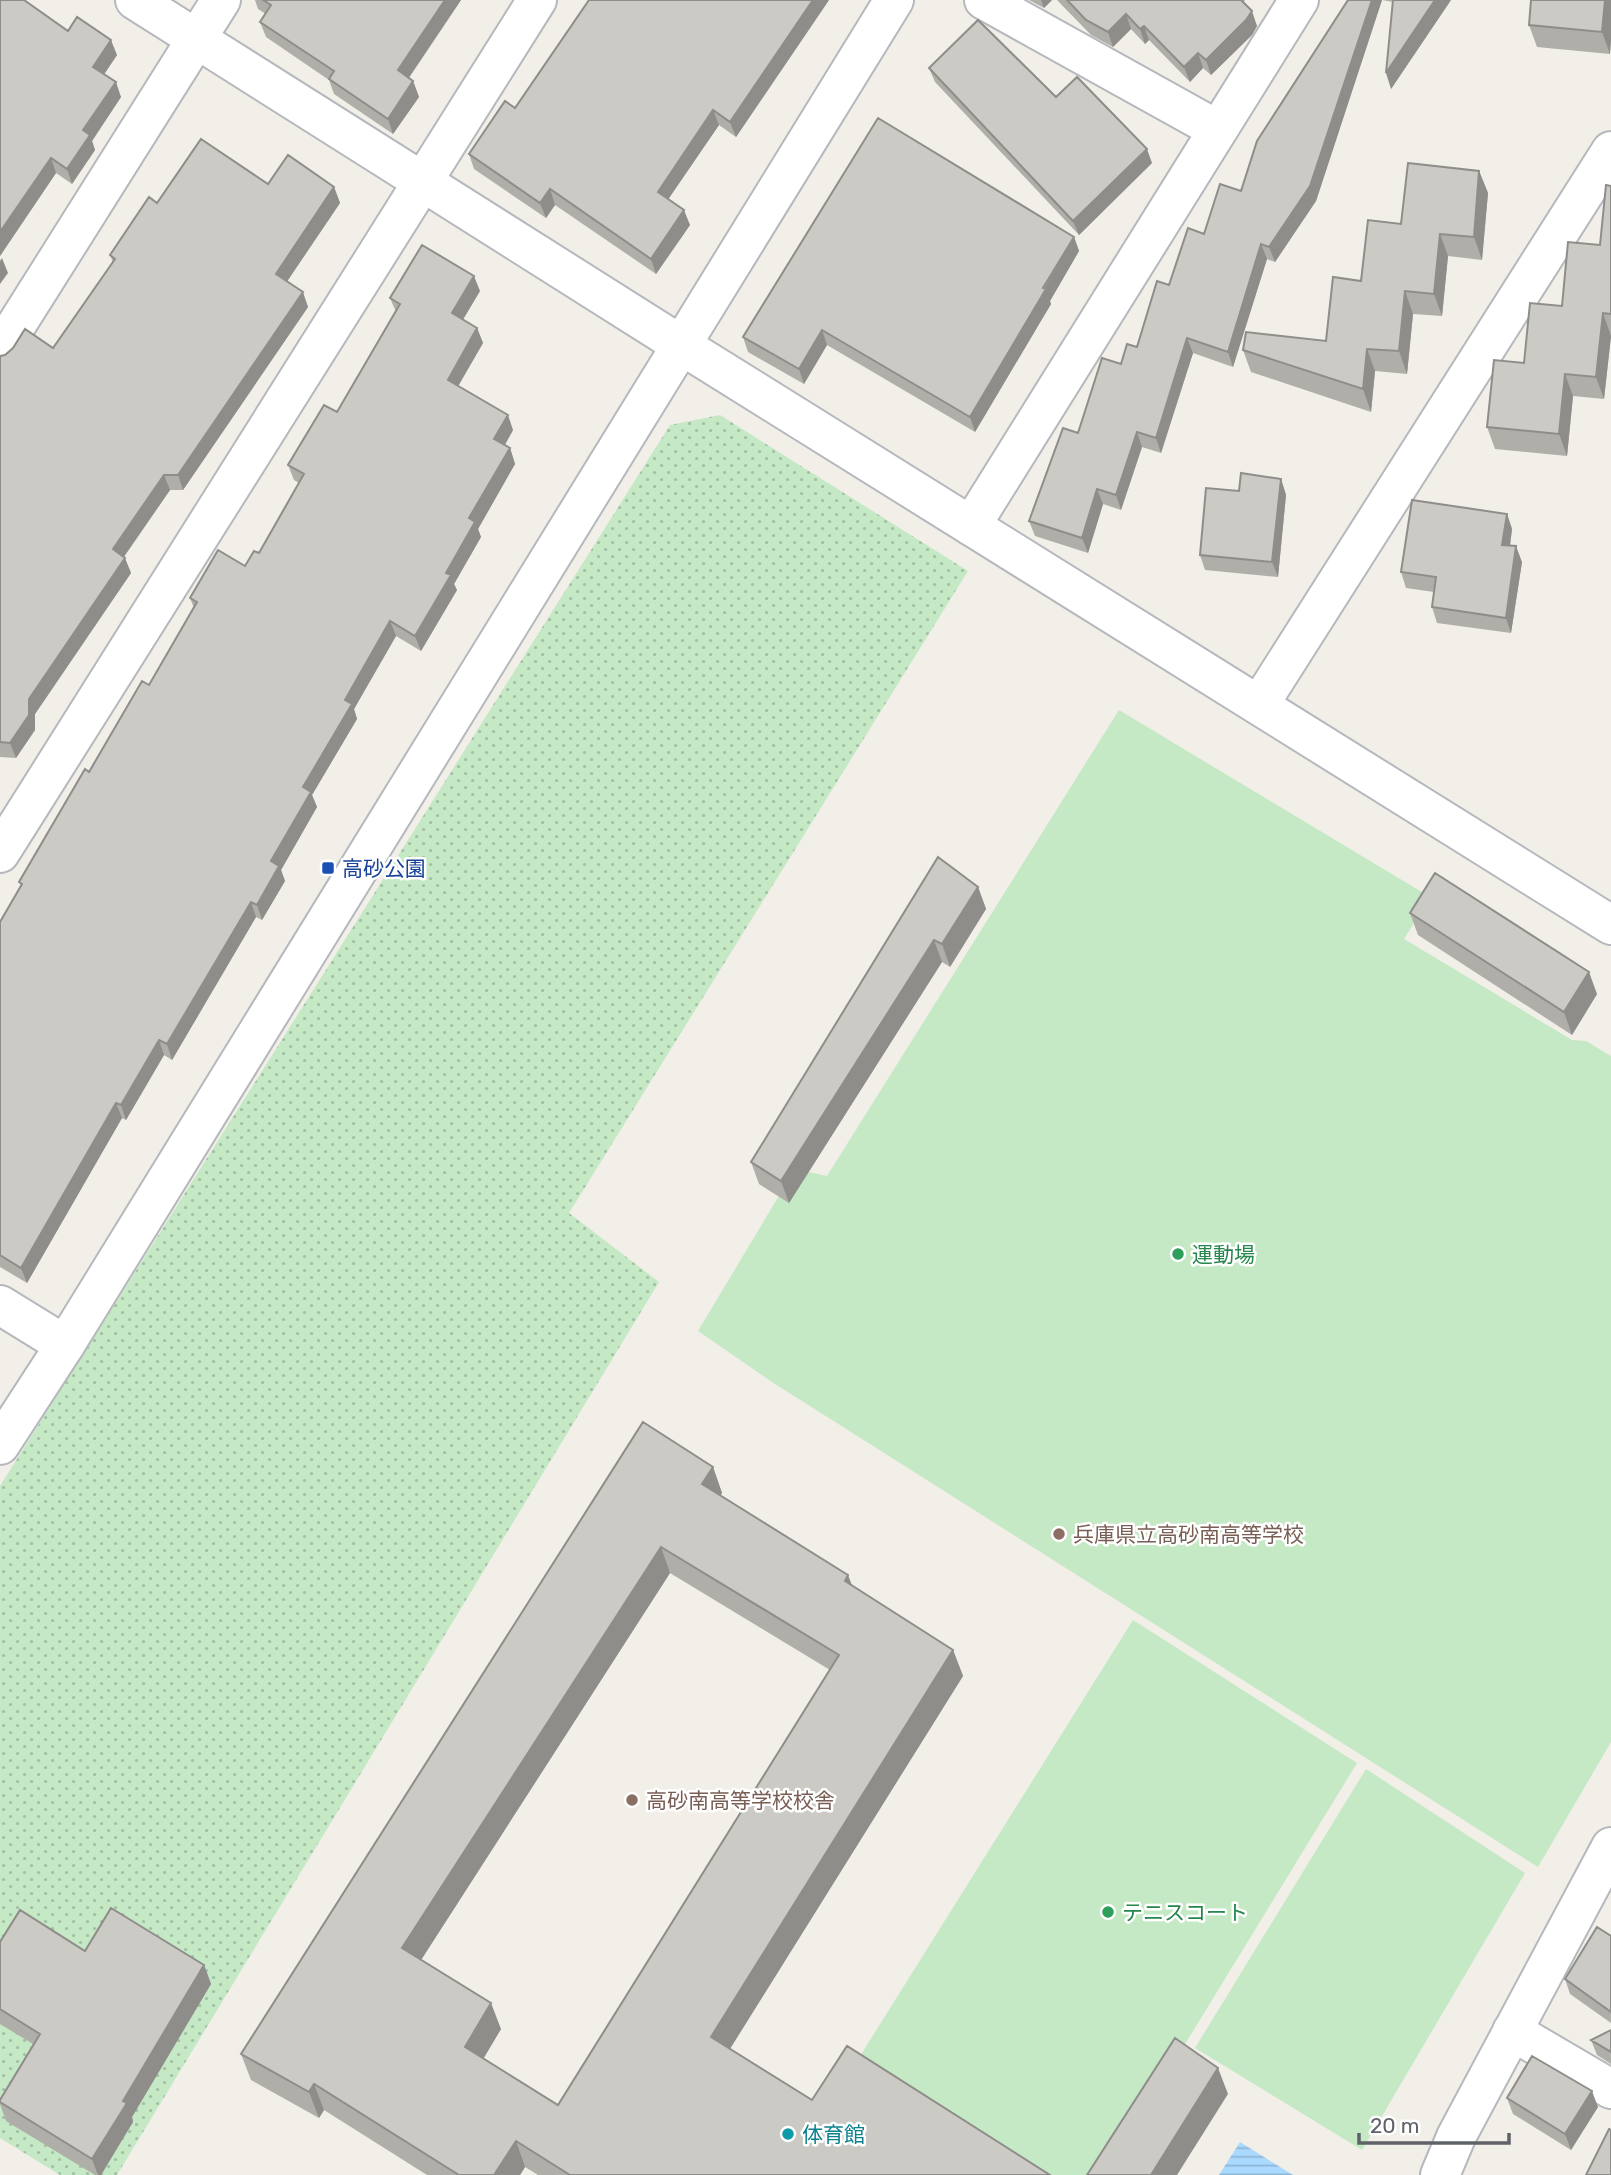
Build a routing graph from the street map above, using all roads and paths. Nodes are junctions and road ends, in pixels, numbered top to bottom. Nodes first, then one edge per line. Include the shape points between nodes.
1 (135, 0) edge
2 (221, 0) edge
3 (537, 0) edge
4 (894, 0) edge
5 (984, 0) edge
6 (1299, 0) edge
7 (197, 39) junction
8 (1218, 130) junction
9 (1611, 151) edge
10 (422, 182) junction
11 (681, 345) junction
12 (0, 351) edge
13 (971, 526) junction
14 (1259, 705) junction
15 (0, 853) edge
16 (1611, 925) edge
17 (0, 1305) edge
18 (65, 1345) junction
19 (0, 1445) edge
20 (1611, 1847) edge
21 (1512, 2031) junction
22 (1611, 2089) edge
23 (1440, 2175) edge

1 - 7 street
2 - 7 street
3 - 10 street
4 - 11 street
5 - 8 street
6 - 8 street
7 - 10 street
7 - 12 street
8 - 13 street
9 - 14 street
10 - 11 street
10 - 15 street
11 - 13 street
11 - 18 street
13 - 14 street
14 - 16 street
17 - 18 street
18 - 19 street
20 - 21 street
21 - 22 street
21 - 23 street

